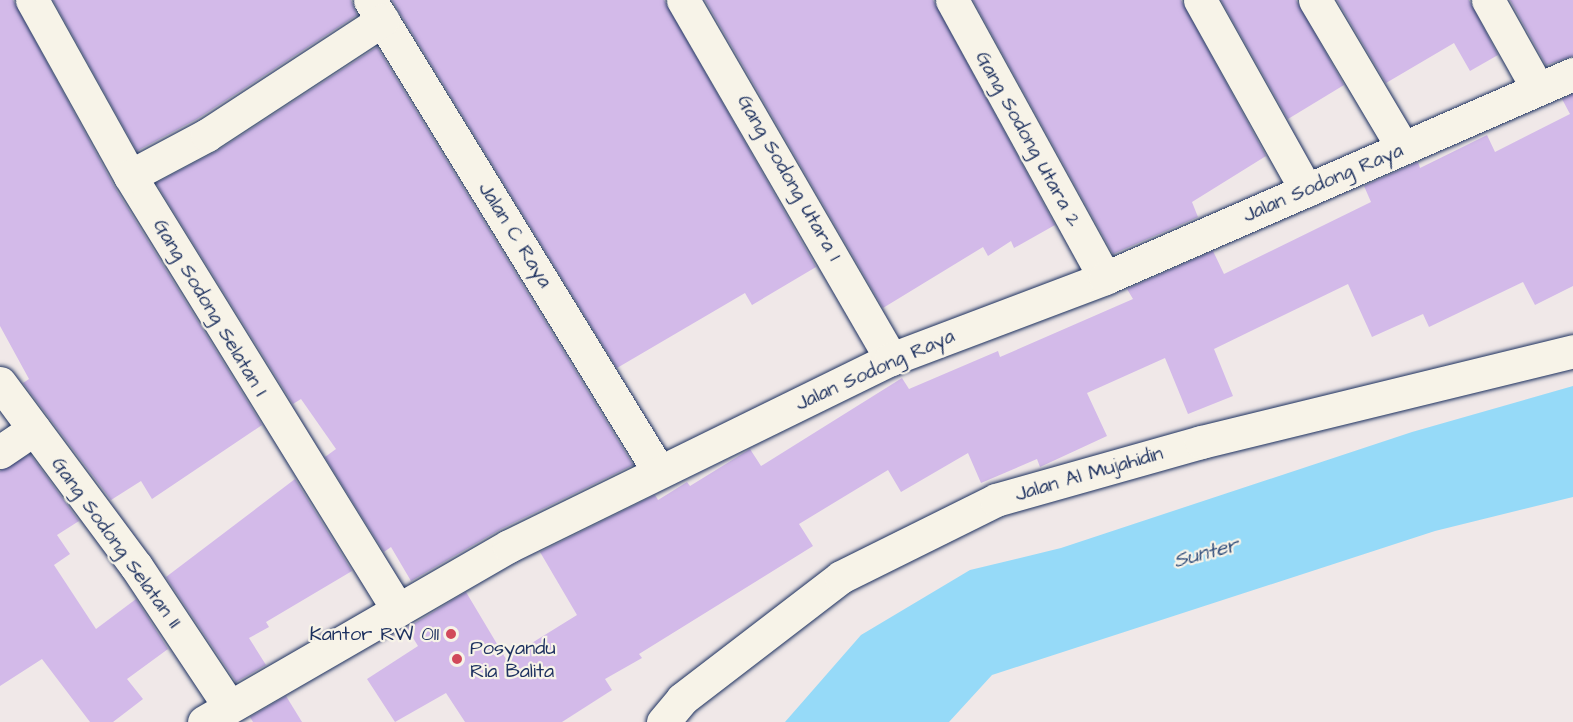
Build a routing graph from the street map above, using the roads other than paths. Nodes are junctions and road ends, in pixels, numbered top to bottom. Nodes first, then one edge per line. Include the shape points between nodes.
1 (32, 0) edge
2 (683, 0) edge
3 (952, 0) edge
4 (1200, 0) edge
5 (1315, 0) edge
6 (1488, 0) edge
7 (376, 10) edge
8 (1573, 74) edge
9 (1538, 89) junction
10 (1403, 148) junction
11 (130, 177) junction
12 (1306, 190) junction
13 (1105, 278) junction
14 (1573, 351) edge
15 (891, 359) junction
16 (0, 383) edge
17 (34, 429) junction
18 (0, 452) edge
19 (658, 470) junction
20 (398, 610) junction
21 (217, 714) edge
22 (663, 722) edge

1 - 11 street, Gang Sodong Selatan I
2 - 15 street, Gang Sodong Utara 1
3 - 13 street, Gang Sodong Utara 2
4 - 12 street
5 - 10 street
6 - 9 street
7 - 11 street via 207,135
7 - 19 street, Jalan C Raya
8 - 9 street, Jalan Sodong Raya
9 - 10 street, Jalan Sodong Raya
10 - 12 street, Jalan Sodong Raya
11 - 20 street, Gang Sodong Selatan I
12 - 13 street, Jalan Sodong Raya
13 - 15 street, Jalan Sodong Raya
14 - 22 street, Jalan Al Mujahidin via 1201,442 996,500 841,577 682,699
15 - 19 street, Jalan Sodong Raya
16 - 17 street, Gang Sodong Selatan II
17 - 18 street
17 - 21 street, Gang Sodong Selatan II via 136,566
19 - 20 street, Jalan Sodong Raya via 509,546
20 - 21 street, Jalan Sodong Raya

